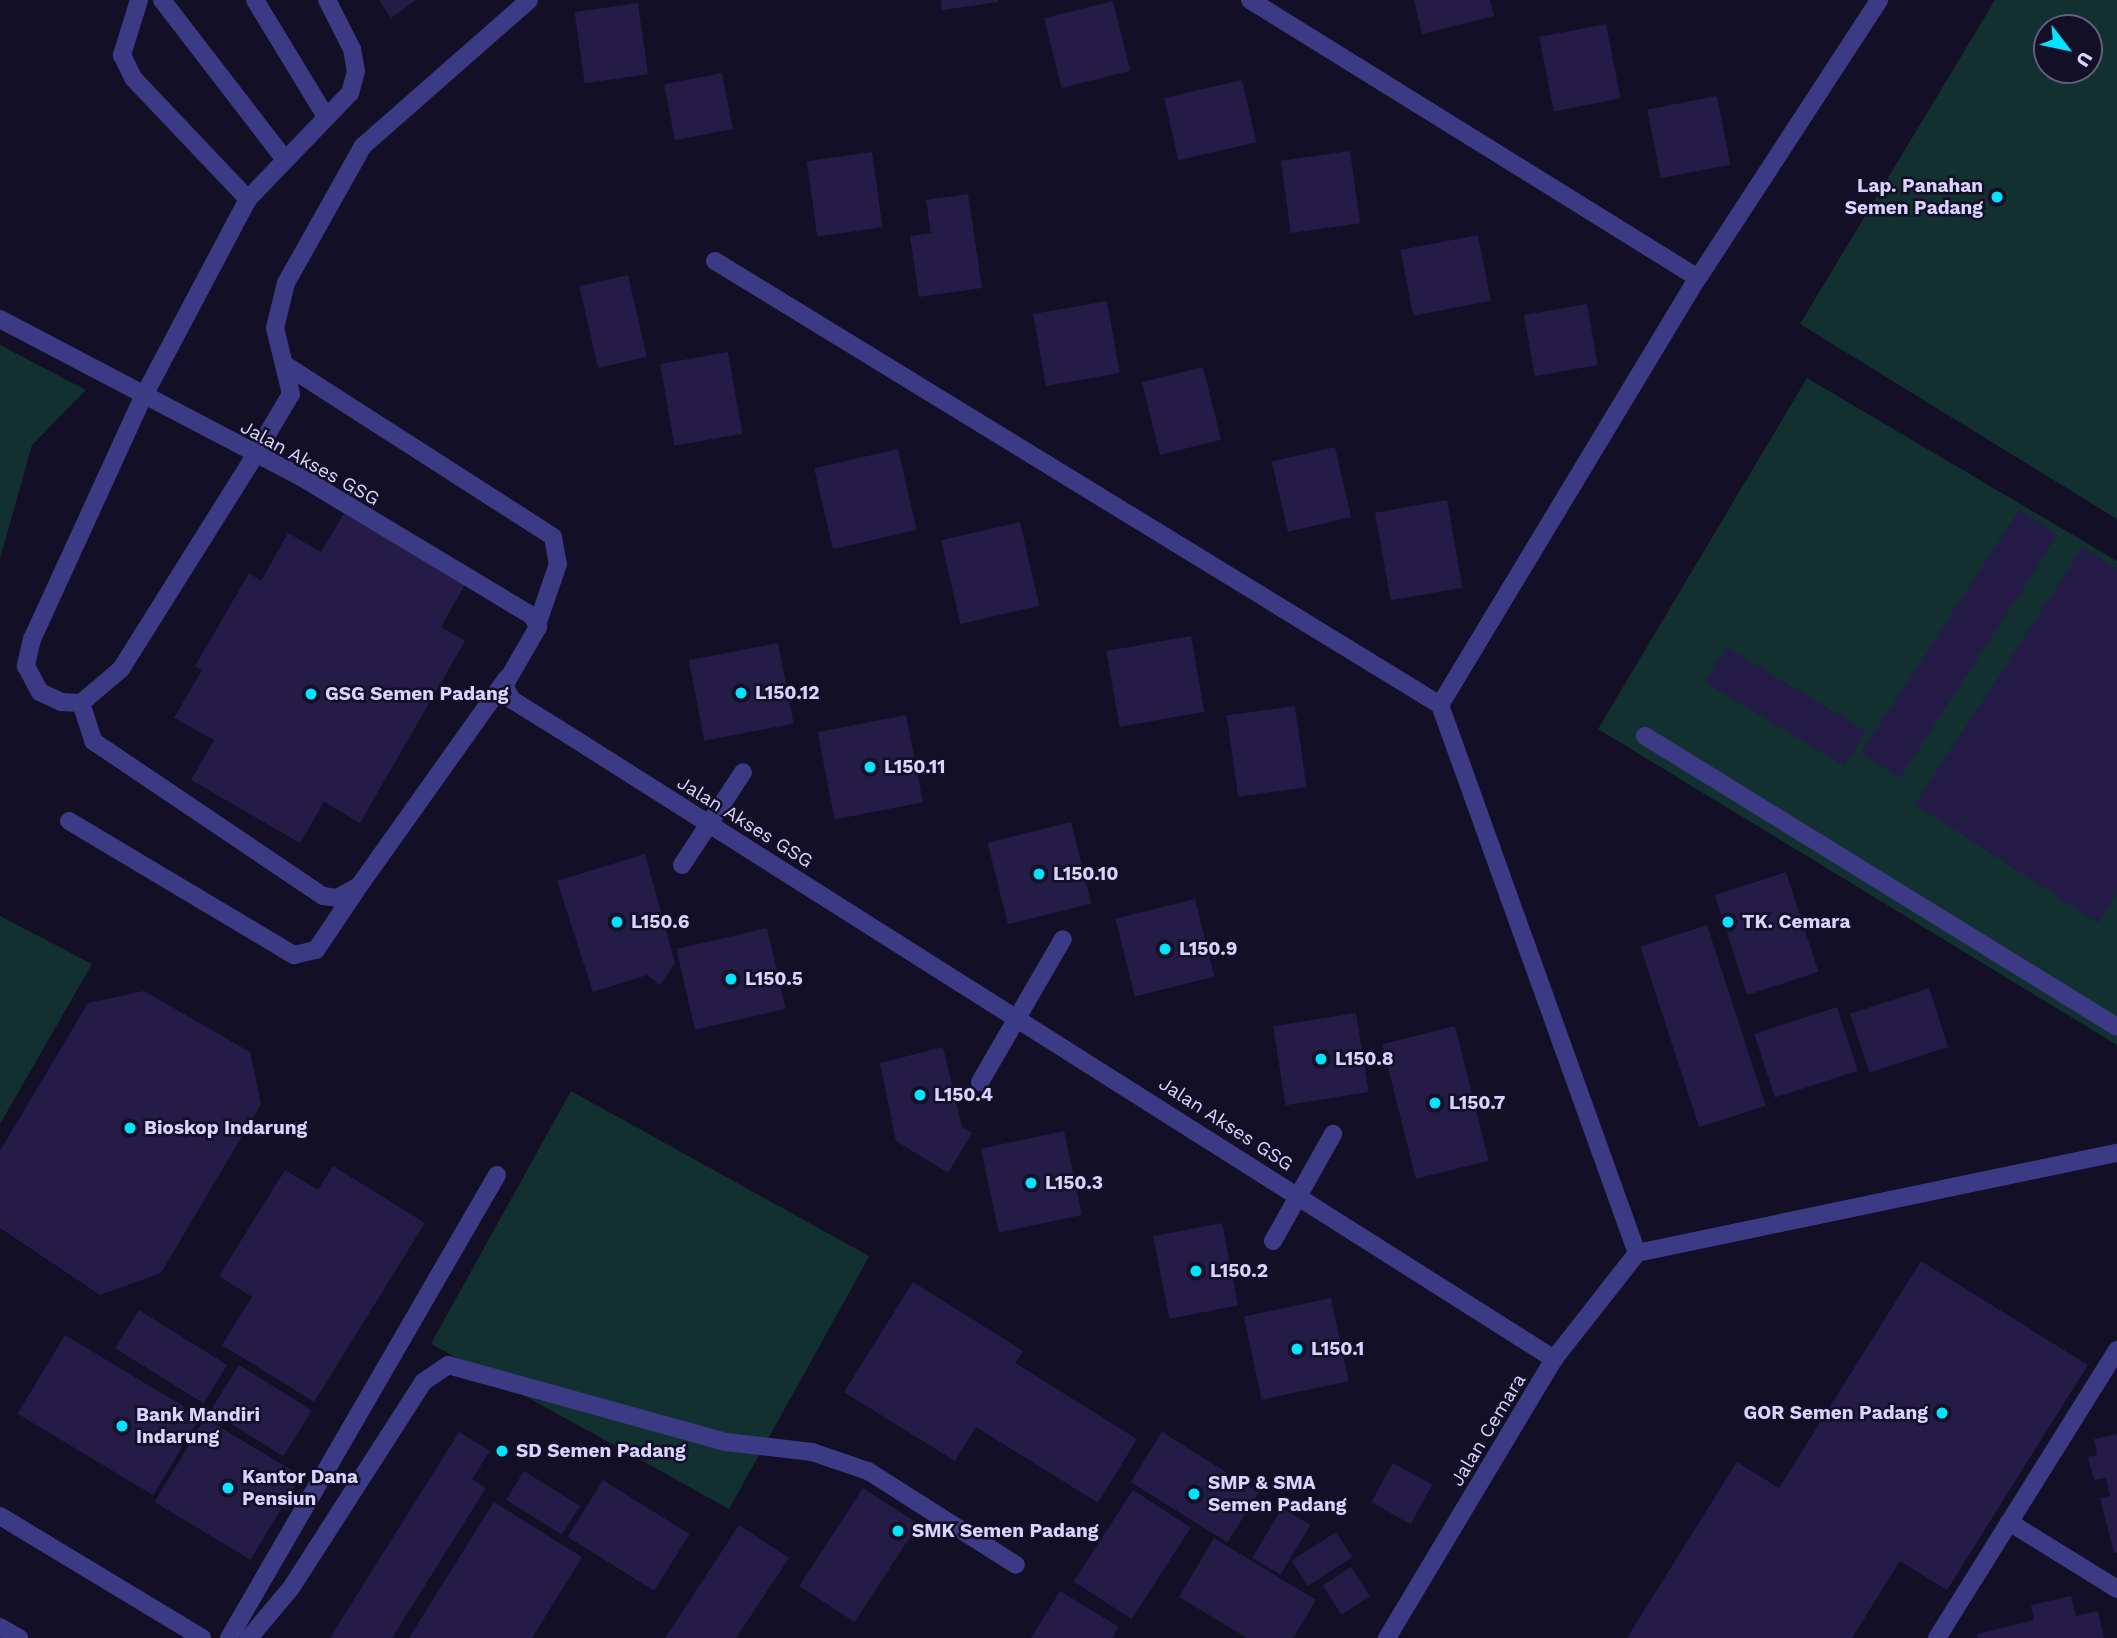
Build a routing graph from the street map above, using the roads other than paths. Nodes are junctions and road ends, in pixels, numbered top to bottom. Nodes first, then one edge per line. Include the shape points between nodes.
1 (139, 0) edge
2 (162, 0) edge
3 (255, 0) edge
4 (327, 0) edge
5 (529, 0) edge
6 (1250, 0) edge
7 (1879, 0) edge
8 (326, 117) junction
9 (285, 160) junction
10 (248, 199) junction
11 (715, 261) dead end
12 (1698, 278) junction
13 (0, 319) edge
14 (287, 366) junction
15 (143, 397) junction
16 (255, 455) junction
17 (538, 622) junction
18 (506, 678) junction
19 (81, 703) junction
20 (1440, 705) junction
21 (1645, 736) dead end
22 (743, 772) dead end
23 (69, 821) dead end
24 (709, 824) junction
25 (682, 866) dead end
26 (359, 886) junction
27 (1063, 939) dead end
28 (1020, 1016) junction
29 (2117, 1027) edge
30 (980, 1082) dead end
31 (1333, 1134) dead end
32 (2117, 1153) edge
33 (497, 1175) dead end
34 (1299, 1195) junction
35 (1273, 1241) dead end
36 (1637, 1252) junction
37 (2117, 1350) edge
38 (1555, 1360) junction
39 (0, 1516) edge
40 (2009, 1522) junction
41 (1016, 1565) dead end
42 (2117, 1589) edge
43 (0, 1627) edge
44 (19, 1638) edge
45 (202, 1638) edge
46 (229, 1638) edge
47 (249, 1638) edge
48 (1387, 1638) edge
49 (1937, 1638) edge

1 - 10 street via 122,55 133,78
2 - 9 street
3 - 8 street
4 - 8 street via 352,49 356,71 350,93
5 - 14 street via 363,146 286,283 275,328
6 - 12 street
7 - 12 street
8 - 9 street
9 - 10 street
10 - 15 street
11 - 20 street
12 - 20 street
13 - 15 street, Jalan Akses GSG
14 - 16 street via 291,394
14 - 17 street via 553,537 558,564
15 - 16 street, Jalan Akses GSG
15 - 19 street via 32,639 26,666 40,692 61,702
16 - 17 street, Jalan Akses GSG via 301,477
16 - 19 street via 121,668
17 - 18 street
18 - 24 street, Jalan Akses GSG via 504,686 512,700
18 - 26 street
19 - 26 street via 93,741 323,896 337,898
20 - 36 street
21 - 29 street
22 - 24 street
23 - 26 street via 294,956 316,950
24 - 25 street
24 - 28 street, Jalan Akses GSG
27 - 28 street
28 - 30 street
28 - 34 street, Jalan Akses GSG
31 - 34 street
32 - 36 street
33 - 46 street
34 - 35 street
34 - 38 street, Jalan Akses GSG
36 - 38 street, Jalan Cemara
37 - 40 street
38 - 48 street, Jalan Cemara
39 - 45 street
40 - 42 street
40 - 49 street
41 - 47 street via 867,1471 812,1452 726,1442 448,1365 422,1382 291,1588
43 - 44 street

